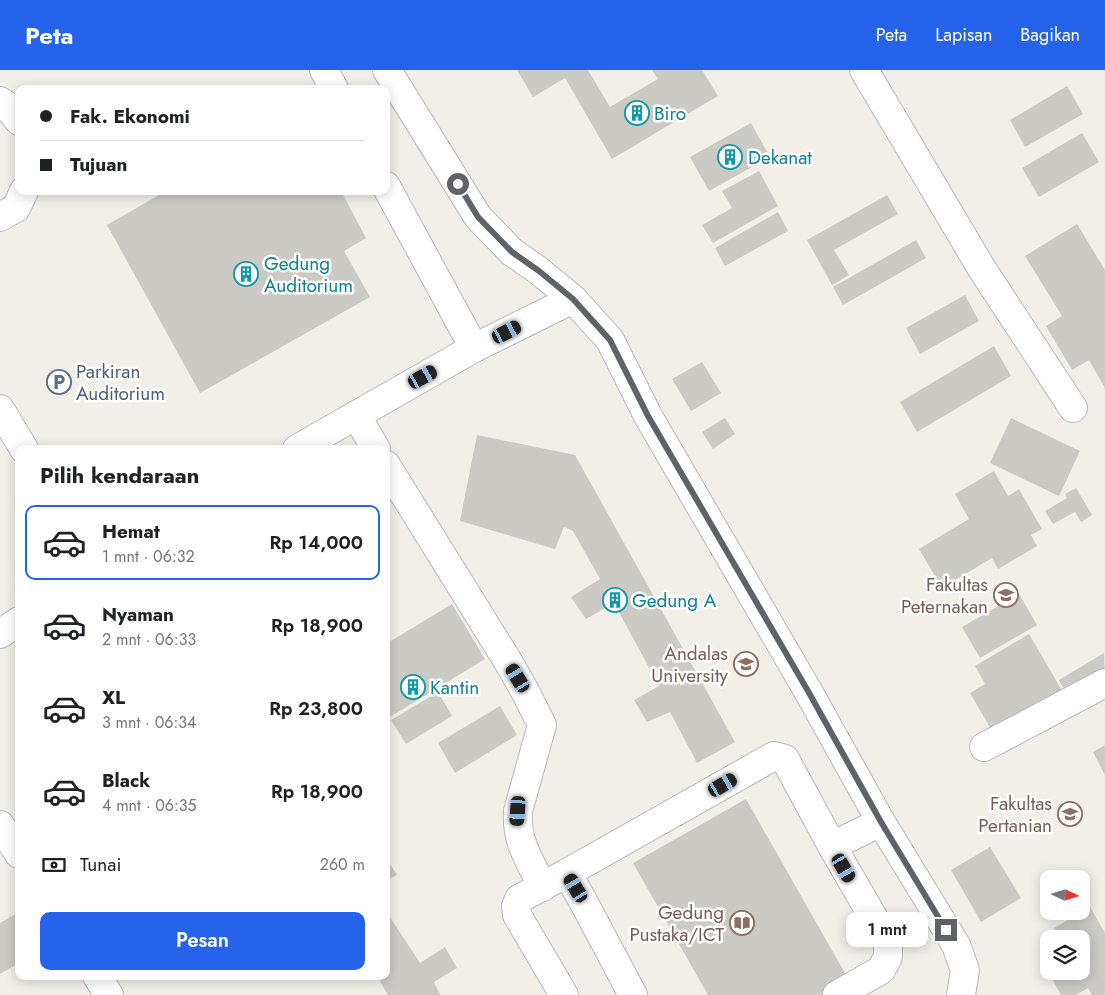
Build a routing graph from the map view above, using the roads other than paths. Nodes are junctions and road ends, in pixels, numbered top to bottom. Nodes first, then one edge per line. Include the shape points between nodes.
1 (324, 70) edge
2 (387, 70) edge
3 (864, 70) edge
4 (332, 85) edge
5 (0, 101) edge
6 (15, 116) edge
7 (390, 193) edge
8 (22, 195) edge
9 (0, 217) edge
10 (573, 299) junction
11 (474, 348) junction
12 (1073, 408) dead end
13 (0, 409) edge
14 (356, 415) junction
15 (22, 445) edge
16 (304, 445) edge
17 (374, 445) edge
18 (390, 471) edge
19 (15, 624) edge
20 (0, 634) edge
21 (1105, 683) edge
22 (984, 747) dead end
23 (881, 822) junction
24 (0, 825) edge
25 (832, 846) junction
26 (15, 848) edge
27 (567, 873) junction
28 (543, 887) junction
29 (100, 980) edge
30 (109, 995) edge
31 (564, 995) edge
32 (633, 995) edge
33 (837, 995) edge
34 (962, 995) edge

1 - 4 street
2 - 10 street via 478,217 512,252
3 - 12 street via 982,269
5 - 6 street
7 - 11 street
8 - 9 street via 16,208
10 - 11 street
10 - 23 street via 610,340 648,416
11 - 14 street
13 - 15 street
14 - 16 street
14 - 17 street
18 - 28 street via 526,693 542,725 518,811 517,826 520,840
19 - 20 street
21 - 22 street
23 - 25 street
23 - 34 street via 956,945 965,970
24 - 26 street
25 - 27 street via 785,759 774,756
25 - 33 street via 888,943 888,958 881,970
27 - 28 street
27 - 32 street
28 - 31 street via 519,899 517,916
29 - 30 street

